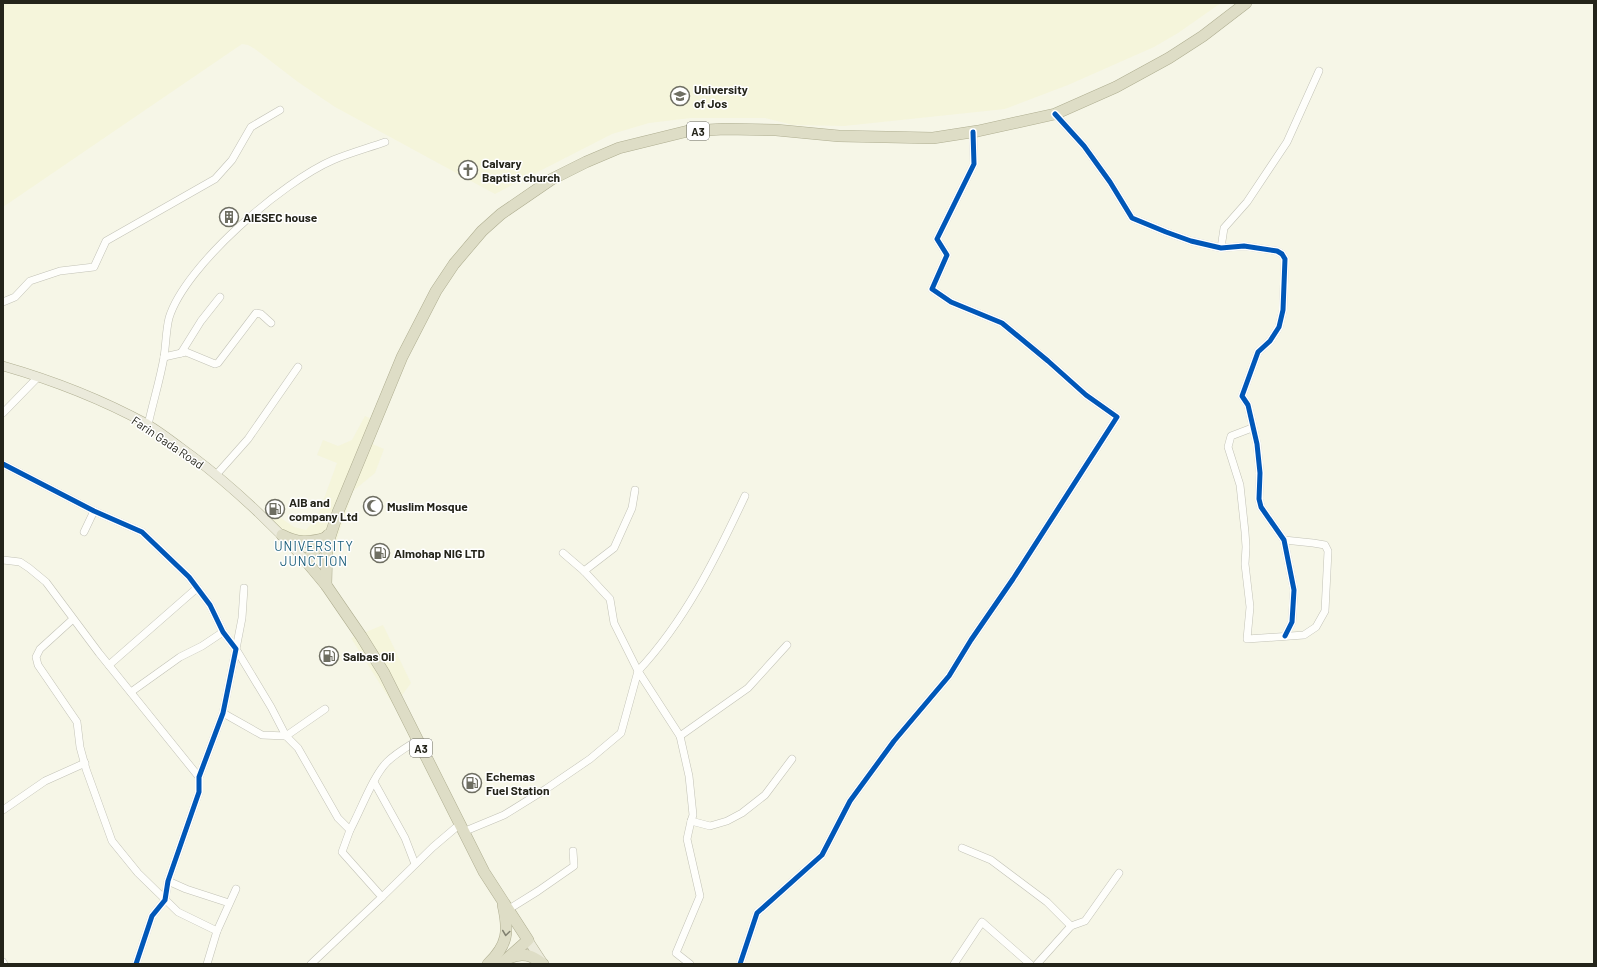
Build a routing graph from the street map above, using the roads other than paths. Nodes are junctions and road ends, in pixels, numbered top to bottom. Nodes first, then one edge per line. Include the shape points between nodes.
1 (1246, 3) edge
2 (1319, 71) dead end
3 (280, 110) dead end
4 (1055, 114) junction
5 (973, 132) junction
6 (385, 142) dead end
7 (1221, 248) junction
8 (220, 297) dead end
9 (3, 302) edge
10 (271, 323) dead end
11 (181, 352) junction
12 (164, 357) junction
13 (3, 366) edge
14 (298, 367) dead end
15 (38, 377) junction
16 (3, 413) edge
17 (148, 425) junction
18 (1252, 428) junction
19 (3, 464) edge
20 (216, 475) junction
21 (635, 490) dead end
22 (745, 496) dead end
23 (94, 511) junction
24 (84, 532) dead end
25 (282, 535) junction
26 (328, 538) junction
27 (1284, 540) junction
28 (563, 553) dead end
29 (3, 560) edge
30 (309, 564) junction
31 (584, 571) junction
32 (326, 585) junction
33 (198, 588) junction
34 (244, 588) dead end
35 (73, 619) junction
36 (223, 632) junction
37 (1285, 636) junction
38 (787, 645) dead end
39 (236, 649) junction
40 (109, 665) junction
41 (638, 670) junction
42 (131, 692) junction
43 (325, 709) dead end
44 (223, 713) junction
45 (286, 736) junction
46 (680, 736) junction
47 (418, 740) junction
48 (792, 759) dead end
49 (85, 763) junction
50 (199, 777) junction
51 (374, 782) junction
52 (3, 810) edge
53 (692, 821) junction
54 (462, 828) junction
55 (350, 830) junction
56 (962, 848) dead end
57 (573, 851) dead end
58 (415, 864) junction
59 (1119, 873) dead end
60 (168, 881) junction
61 (236, 889) dead end
62 (382, 897) junction
63 (501, 897) junction
64 (165, 900) junction
65 (229, 903) junction
66 (509, 909) junction
67 (1071, 926) junction
68 (217, 931) junction
69 (528, 940) junction
70 (504, 961) edge
71 (136, 964) edge
72 (207, 964) edge
73 (311, 964) edge
74 (488, 964) edge
75 (543, 964) edge
76 (690, 964) edge
77 (740, 964) edge
78 (954, 964) edge
79 (1030, 964) edge
80 (1037, 964) edge

1 - 4 highway, A3 via 1169,58 1116,87
2 - 7 street via 1287,142 1247,202 1224,228
3 - 9 street via 251,127 232,160 215,179 106,241 94,266 60,271 30,281 15,297
4 - 5 highway, A3
4 - 7 street via 1084,146 1132,218 1191,241
5 - 26 highway, A3 via 933,138 839,136 776,130 688,131 619,148 552,179 482,231 454,264 436,291 402,356
5 - 77 street via 974,164 937,239 947,255 932,288 950,302 1002,323 1086,395 1117,416 949,676 894,741 850,801 822,855 757,913
6 - 12 street via 333,160 292,183 223,241 190,280 176,302 169,318
7 - 18 street via 1244,246 1276,251 1285,259 1283,310 1279,327 1270,341 1258,352 1242,396 1248,405
8 - 11 street
10 - 11 street via 256,312 215,364 189,352
11 - 12 street
12 - 17 street
13 - 15 main road, Farin Gada Road
14 - 20 street via 248,439
15 - 16 street
15 - 17 main road, Farin Gada Road
17 - 20 main road, Farin Gada Road
18 - 27 street via 1258,451 1261,507
18 - 37 street via 1231,436 1228,447 1240,485 1245,532 1245,564 1250,607 1247,639
19 - 23 street
20 - 25 main road, Farin Gada Road
21 - 31 street via 632,508 614,548
22 - 41 street via 697,592 652,655
23 - 24 street
23 - 33 street via 142,532
25 - 26 highway via 299,542
25 - 30 main road, Farin Gada Road
26 - 30 highway, A3
26 - 32 highway, A3
27 - 37 street via 1295,598 1292,622
27 - 37 street via 1325,545 1328,551 1325,612 1316,628 1304,635
28 - 31 street
29 - 35 street via 20,562 46,582
30 - 32 highway, A3
31 - 41 street via 610,600 614,623
32 - 47 highway, A3 via 384,673
33 - 36 street via 210,605
33 - 40 street
34 - 39 street
35 - 40 street
35 - 49 street via 40,649 36,657 38,665 77,722
36 - 39 street
36 - 42 street via 180,657
38 - 46 street via 748,688
39 - 44 street
39 - 45 street
40 - 42 street
41 - 46 street
41 - 54 street via 620,733 590,759 504,815
42 - 50 street
43 - 45 street
44 - 45 street via 262,735
44 - 50 street
45 - 55 street via 298,748 338,818
46 - 53 street via 689,776
47 - 51 street via 387,762
47 - 54 highway, A3
48 - 53 street via 765,795 742,813 710,826
49 - 52 street via 45,781
49 - 64 street via 112,841 138,873
50 - 60 street via 199,792
51 - 55 street
51 - 58 street via 405,838
53 - 76 street via 687,840 700,896 676,952
54 - 58 street
54 - 63 highway, A3 via 484,872
55 - 62 street via 342,852
56 - 67 street via 991,860 1047,902
57 - 66 street via 574,866
58 - 62 street
59 - 67 street via 1085,921
60 - 64 street
60 - 65 street
61 - 65 street
62 - 73 street
63 - 66 highway, A3
63 -> 74 highway, A3 via 507,926 506,935 504,944
64 - 68 street via 178,912
64 - 71 street via 152,916
65 - 68 street
66 - 69 highway, A3
67 - 80 street
68 - 72 street
69 - 70 highway
69 - 75 main road
70 - 75 highway via 515,955 524,954
78 - 79 street via 982,922

